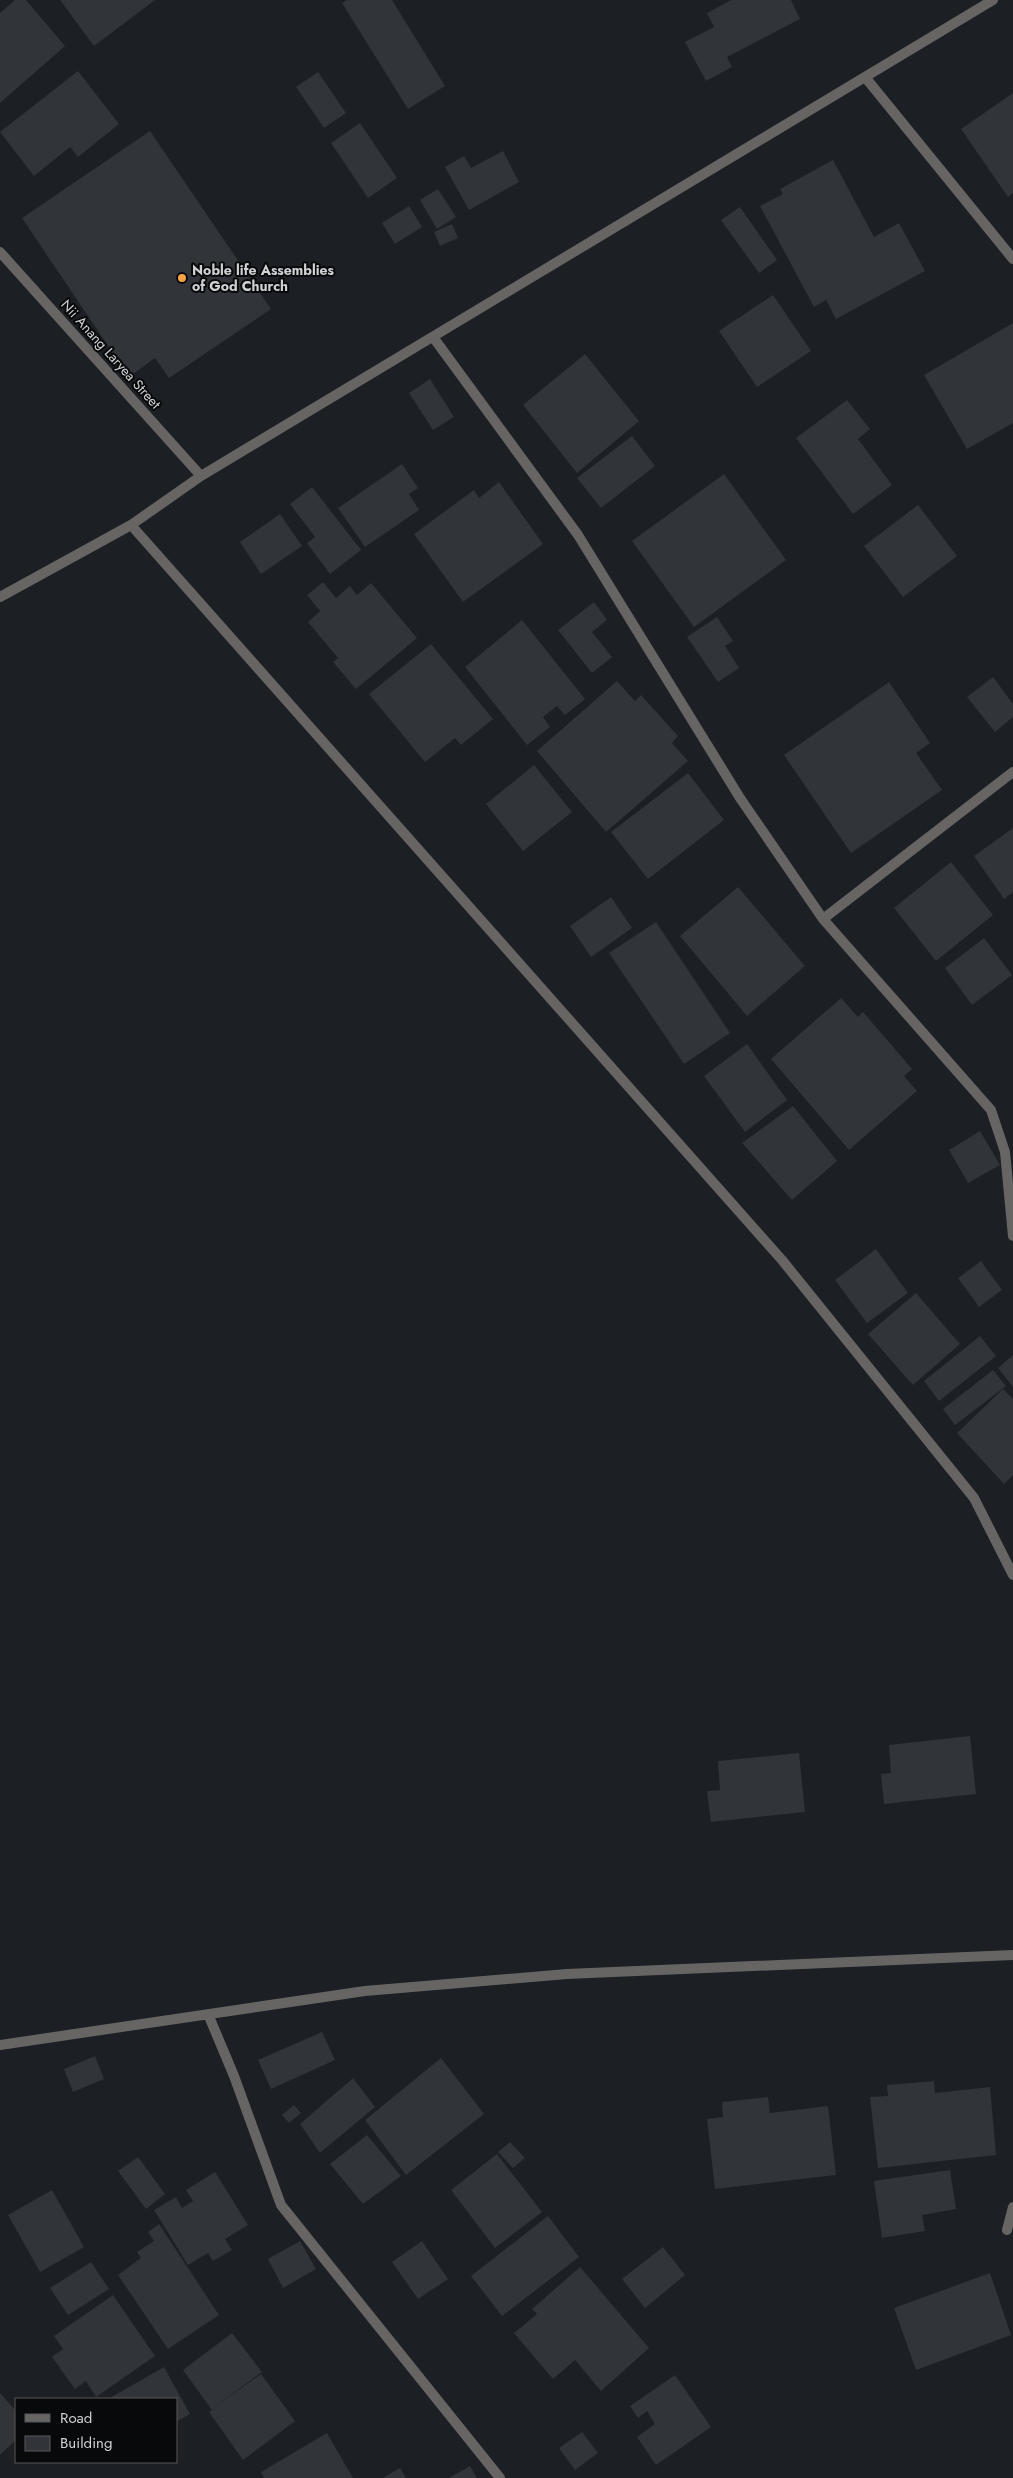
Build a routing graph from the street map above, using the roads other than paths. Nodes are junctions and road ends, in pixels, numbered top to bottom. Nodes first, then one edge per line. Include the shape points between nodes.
1 (993, 0) edge
2 (865, 77) junction
3 (0, 252) edge
4 (1013, 259) edge
5 (433, 337) junction
6 (201, 476) junction
7 (131, 525) junction
8 (0, 597) edge
9 (1013, 772) edge
10 (823, 920) junction
11 (1013, 1236) edge
12 (1013, 1575) edge
13 (1013, 1955) edge
14 (208, 2014) junction
15 (0, 2045) edge
16 (1013, 2207) edge
17 (1007, 2230) dead end
18 (500, 2478) edge

1 - 2 street
2 - 4 street
2 - 5 street
3 - 6 street, Nii Anang Laryea Street
5 - 6 street
5 - 10 street via 578,535 740,798
6 - 7 street
7 - 8 street
7 - 12 street via 782,1260 974,1498
9 - 10 street
10 - 11 street via 991,1110 1005,1152
13 - 14 street via 567,1974 365,1991
14 - 15 street
14 - 18 street via 281,2205
16 - 17 street

